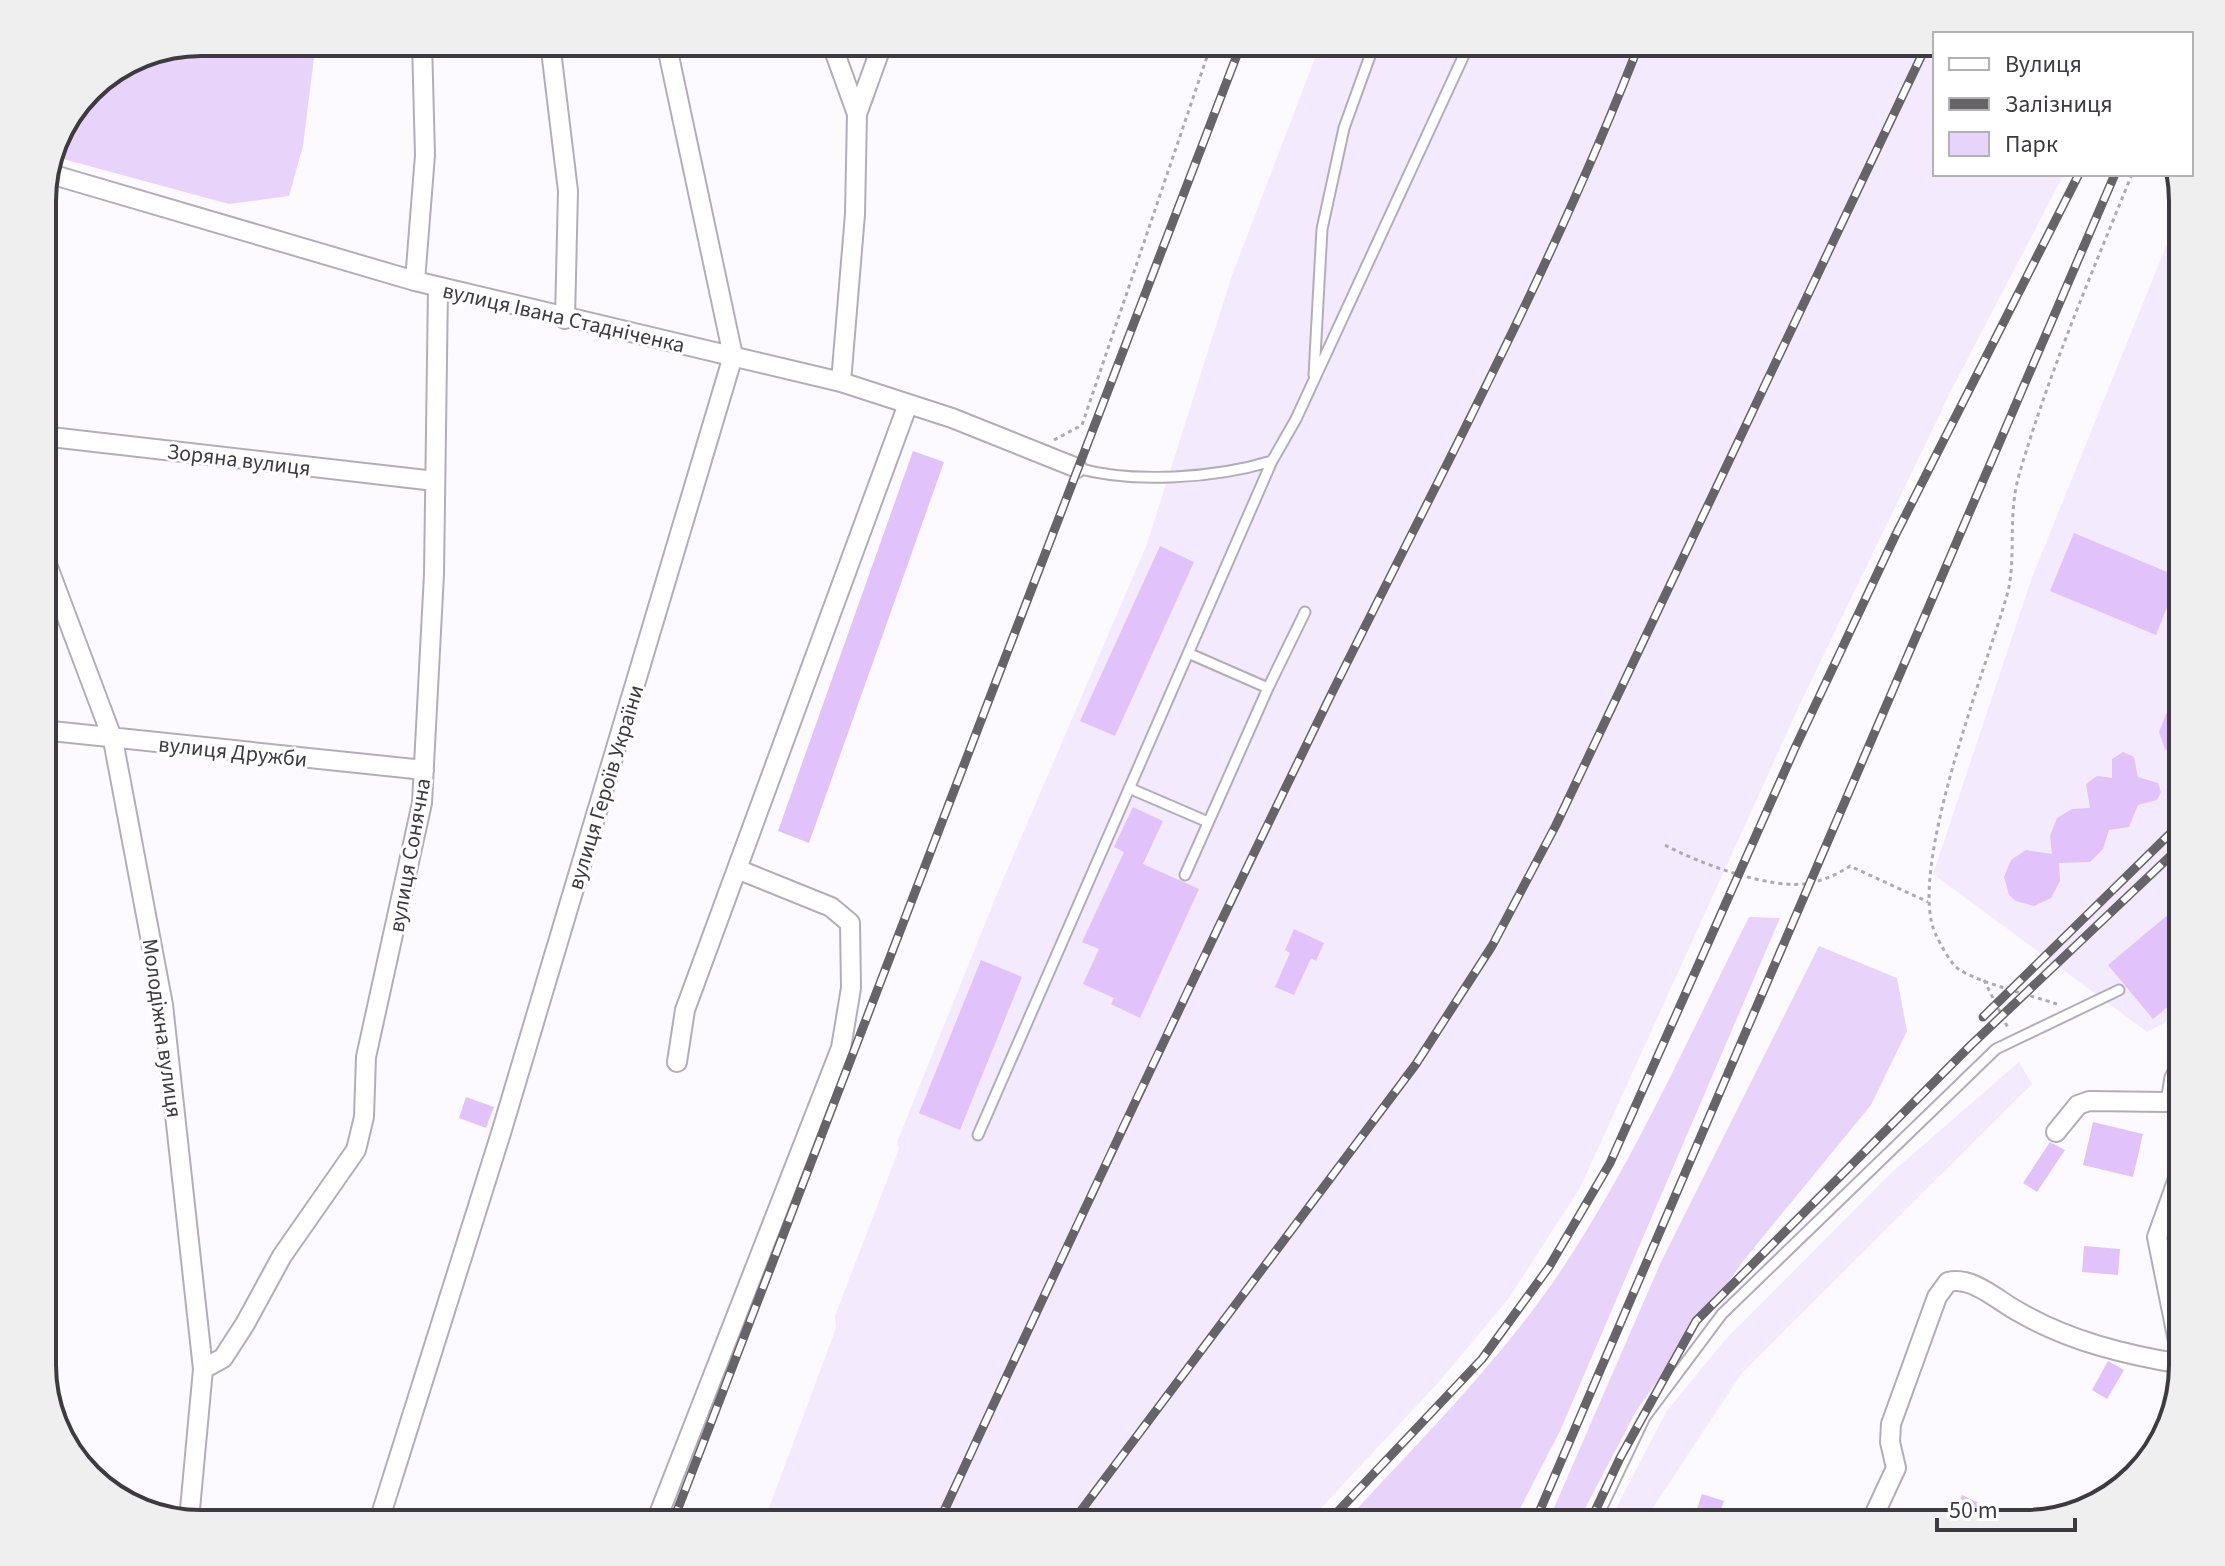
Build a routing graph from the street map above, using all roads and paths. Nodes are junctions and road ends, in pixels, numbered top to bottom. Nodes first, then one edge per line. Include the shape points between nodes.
1 (422, 56) edge
2 (552, 56) edge
3 (669, 56) edge
4 (836, 56) edge
5 (878, 56) edge
6 (1207, 56) edge
7 (1370, 56) edge
8 (1464, 56) edge
9 (857, 114) junction
10 (58, 176) edge
11 (2131, 176) edge
12 (415, 281) junction
13 (438, 287) junction
14 (565, 319) junction
15 (733, 356) junction
16 (1314, 381) junction
17 (841, 382) junction
18 (908, 404) junction
19 (56, 438) edge
20 (1035, 450) junction
21 (1272, 461) junction
22 (1077, 468) joint
23 (435, 481) junction
24 (56, 588) edge
25 (1305, 612) dead end
26 (1188, 653) junction
27 (1268, 688) junction
28 (56, 732) edge
29 (113, 740) junction
30 (424, 770) junction
31 (1129, 788) junction
32 (1208, 822) junction
33 (1665, 845) dead end
34 (737, 869) junction
35 (1185, 875) dead end
36 (1928, 902) junction
37 (1983, 978) junction
38 (2119, 990) dead end
39 (2076, 1011) junction
40 (2013, 1041) junction
41 (677, 1062) dead end
42 (2169, 1083) edge
43 (2166, 1102) junction
44 (2169, 1105) edge
45 (2056, 1132) dead end
46 (978, 1135) dead end
47 (2169, 1206) edge
48 (2169, 1298) edge
49 (2169, 1363) edge
50 (203, 1369) junction
51 (186, 1509) edge
52 (382, 1510) edge
53 (660, 1510) edge
54 (1601, 1510) edge
55 (1876, 1510) edge

1 - 12 street via 425,155
2 - 14 street via 568,191
3 - 15 street, вулиця Героїв України
4 - 9 street
5 - 9 street
6 - 20 path via 1082,425
7 - 16 lane via 1344,128 1322,229
8 - 16 lane
9 - 17 street
10 - 12 street, вулиця Івана Стадніченка
11 - 36 path via 2063,345 2019,475 2010,511 2008,591 1931,857
12 - 13 street, вулиця Івана Стадніченка
13 - 14 street, вулиця Івана Стадніченка
13 - 23 street, вулиця Сонячна
14 - 15 street, вулиця Івана Стадніченка
15 - 17 street, вулиця Івана Стадніченка
15 - 52 street, вулиця Героїв України
16 - 21 lane
17 - 18 street, вулиця Івана Стадніченка
18 - 20 street, вулиця Івана Стадніченка
18 - 34 street
19 - 23 street, Зоряна вулиця
20 - 22 street, вулиця Івана Стадніченка
21 - 22 lane via 1231,474 1105,476
21 - 26 lane
23 - 30 street, вулиця Сонячна
24 - 29 street, Молодіжна вулиця
25 - 27 lane
26 - 27 lane
26 - 31 lane
27 - 32 lane
28 - 29 street, вулиця Дружби
29 - 30 street, вулиця Дружби
29 - 50 street, Молодіжна вулиця via 163,1005
30 - 50 street, вулиця Сонячна via 399,919 366,1057 364,1117 356,1150 282,1256 223,1358
31 - 32 lane
31 - 46 lane
32 - 35 lane
33 - 36 path via 1701,865 1807,884 1850,866
34 - 41 street via 685,1010
34 - 53 street via 831,907 850,923 851,988 841,1048
36 - 37 path via 1935,933 1958,969
37 - 39 path
37 - 40 path
38 - 39 lane
39 - 40 lane
40 - 54 lane via 1996,1049 1722,1314 1645,1417
42 - 43 lane
43 - 44 lane
43 - 45 street via 2089,1101 2078,1105
47 - 48 street via 2157,1237
49 - 55 street via 2081,1340 2043,1325 1972,1284 1948,1282 1937,1297 1891,1424 1896,1468
50 - 51 street, Молодіжна вулиця

